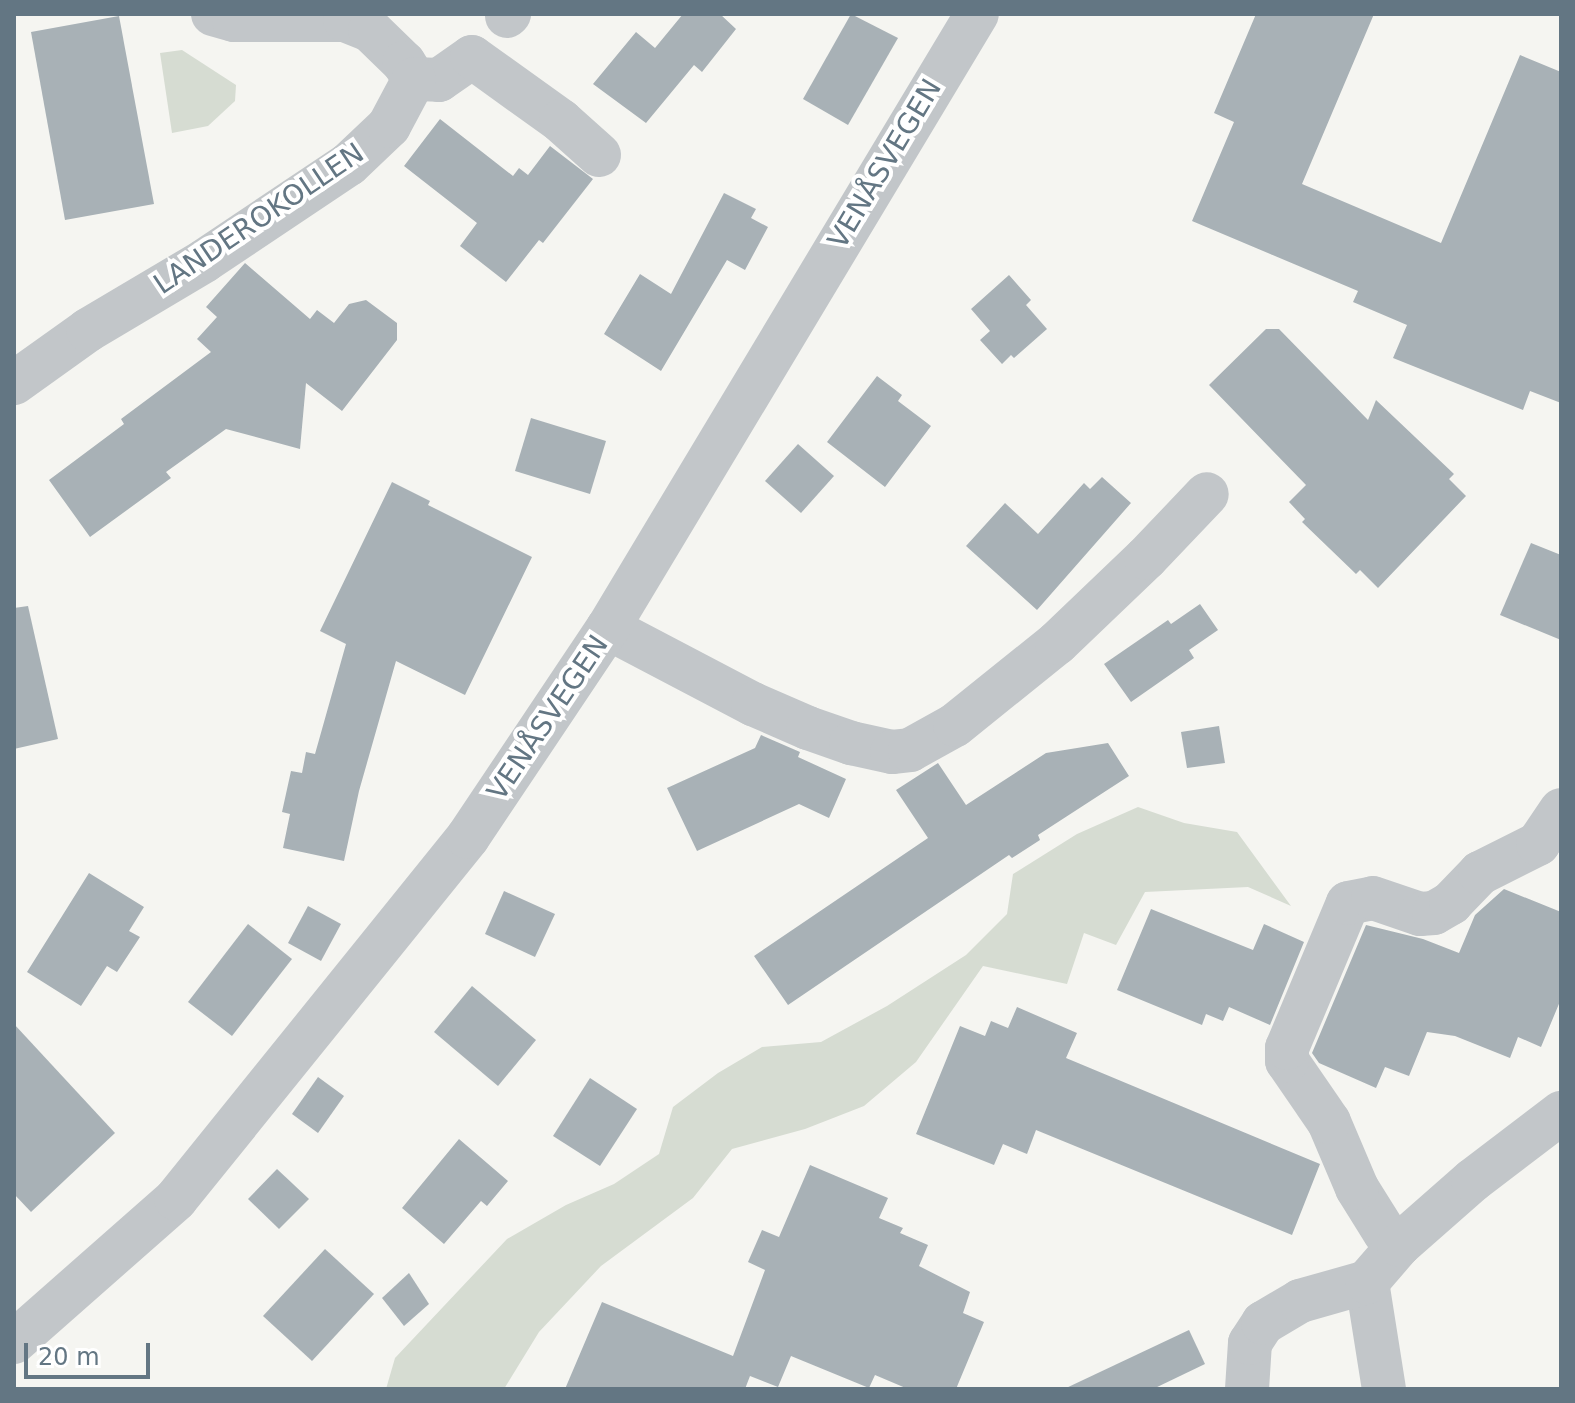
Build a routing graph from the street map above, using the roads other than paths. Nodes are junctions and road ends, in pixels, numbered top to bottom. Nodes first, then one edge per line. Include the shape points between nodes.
1 (213, 14) edge
2 (977, 14) edge
3 (414, 79) junction
4 (599, 155) dead end
5 (14, 383) edge
6 (1207, 494) dead end
7 (608, 628) junction
8 (1561, 810) edge
9 (1561, 1113) edge
10 (1399, 1245) junction
11 (1367, 1282) junction
12 (14, 1342) edge
13 (1247, 1389) edge
14 (1384, 1389) edge

1 - 3 street via 234,20 345,20 370,30
2 - 7 street, VENÅSVEGEN
3 - 4 street via 439,80 472,57
3 - 5 street, LANDEROKOLLEN via 389,126 349,164
6 - 7 street via 1057,643 955,725 910,750 892,752 808,728
7 - 12 street, VENÅSVEGEN via 468,837 176,1199
8 - 10 street via 1538,844 1480,873 1434,913 1420,914 1373,898 1348,903 1287,1048 1287,1061 1329,1122 1357,1188 1385,1233
9 - 10 street
10 - 11 street
11 - 13 street via 1300,1301 1263,1323 1250,1343
11 - 14 street

